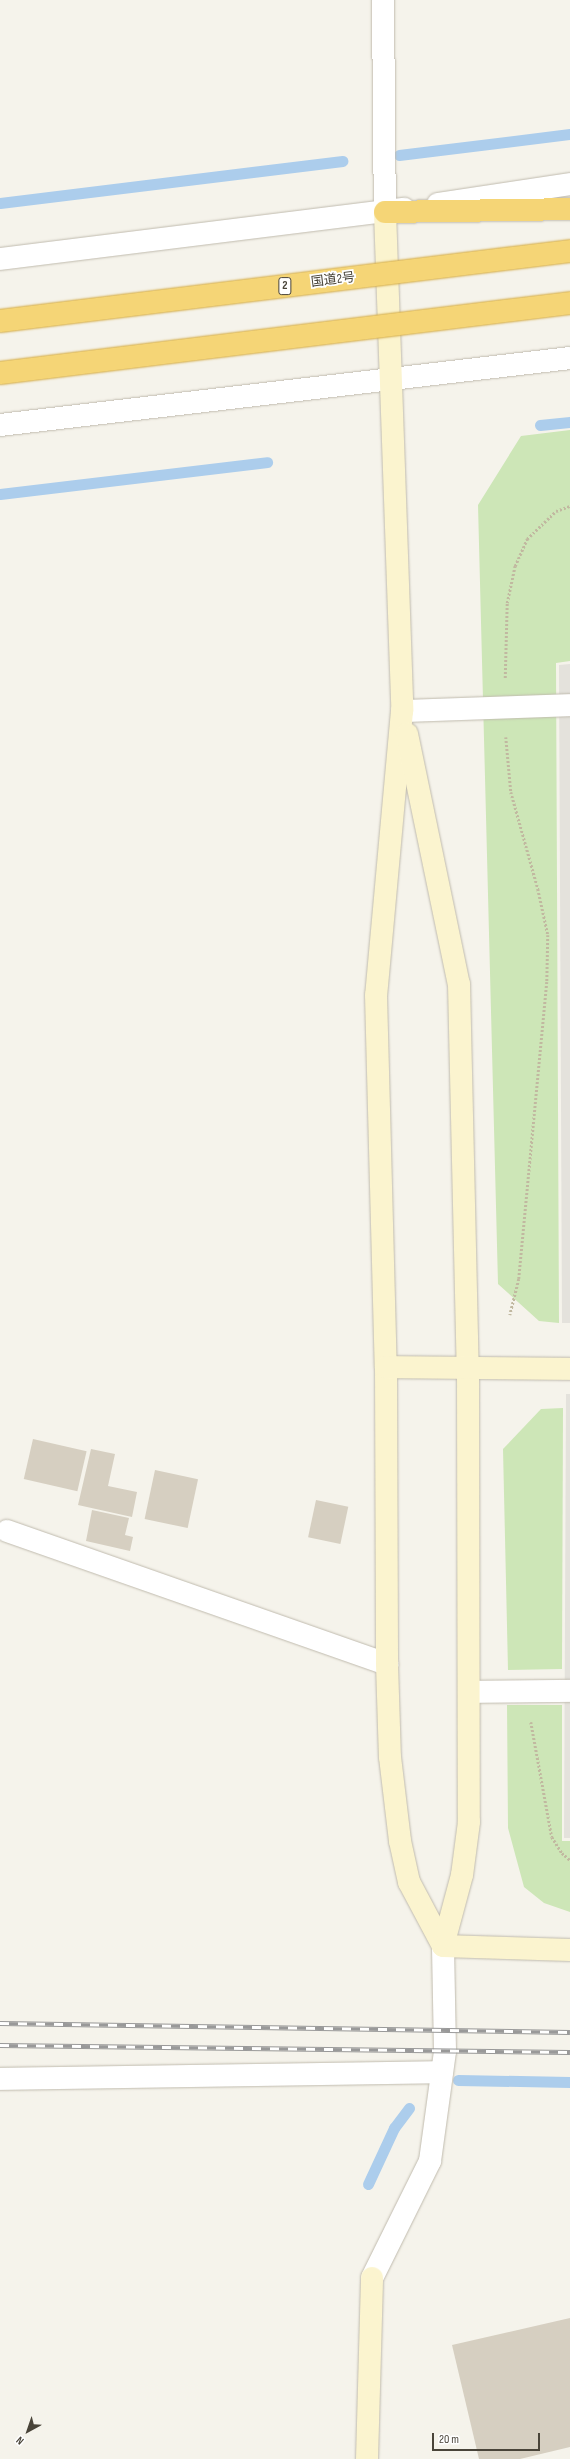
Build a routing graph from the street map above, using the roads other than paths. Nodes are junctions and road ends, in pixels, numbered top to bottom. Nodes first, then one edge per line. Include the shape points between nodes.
1 (383, 0) edge
2 (570, 184) edge
3 (570, 209) edge
4 (385, 212) junction
5 (570, 250) edge
6 (0, 259) edge
7 (570, 303) edge
8 (0, 321) edge
9 (570, 358) edge
10 (0, 373) edge
11 (392, 380) junction
12 (0, 425) edge
13 (570, 705) edge
14 (402, 711) junction
15 (386, 1367) junction
16 (468, 1368) junction
17 (570, 1369) edge
18 (2, 1530) edge
19 (387, 1664) junction
20 (469, 1692) junction
21 (570, 1692) edge
22 (442, 1946) junction
23 (570, 1950) edge
24 (442, 2072) junction
25 (0, 2079) edge
26 (367, 2459) edge

1 - 4 street
2 - 4 street
3 - 4 highway
4 - 6 street
4 - 11 street
5 - 8 highway, 国道2号 / 2, bridge
7 - 10 highway, bridge
9 - 11 street
11 - 12 street
11 - 14 street
13 - 14 street
14 - 15 street via 376,995
14 - 16 street via 458,984
15 - 16 street
15 - 19 street
16 - 17 street
16 - 20 street
18 - 19 street
19 - 22 street via 390,1757 400,1841 409,1882
20 - 21 street
20 - 22 street via 469,1822 462,1875
22 - 23 street
22 - 24 street via 445,2030
24 - 25 street
24 - 26 street via 430,2161 372,2278

